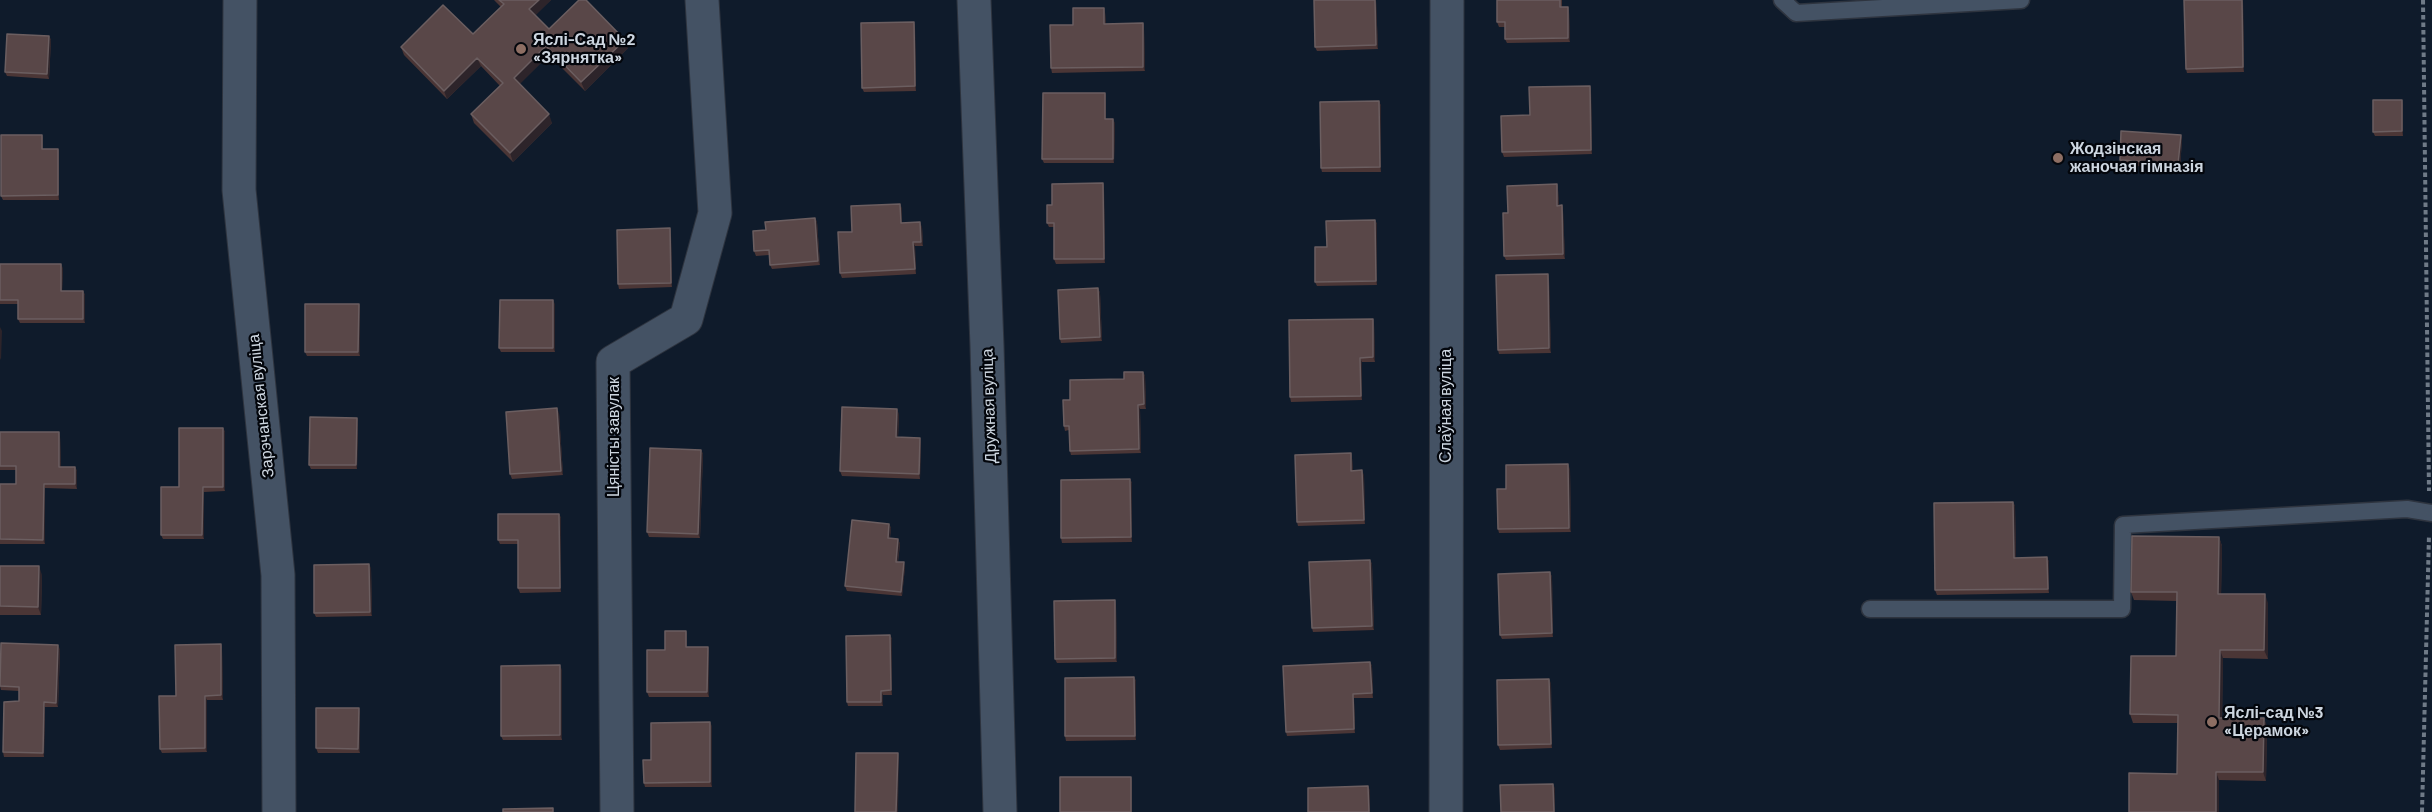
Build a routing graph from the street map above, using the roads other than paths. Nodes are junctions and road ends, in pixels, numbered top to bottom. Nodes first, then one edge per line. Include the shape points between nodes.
1 (240, 0) edge
2 (702, 0) edge
3 (974, 0) edge
4 (1447, 0) edge
5 (1782, 0) edge
6 (2021, 0) edge
7 (2430, 513) edge
8 (1870, 609) dead end
9 (279, 812) edge
10 (617, 812) edge
11 (1000, 812) edge
12 (1446, 812) edge

1 - 9 street, Зарэчанская вуліца via 239,190 278,574
2 - 10 street, Цяністы завулак via 714,213 686,319 613,362
3 - 11 street, Дружная вуліца
4 - 12 street, Слаўная вуліца
5 - 6 lane via 1796,13
7 - 8 lane via 2407,510 2123,525 2122,609

